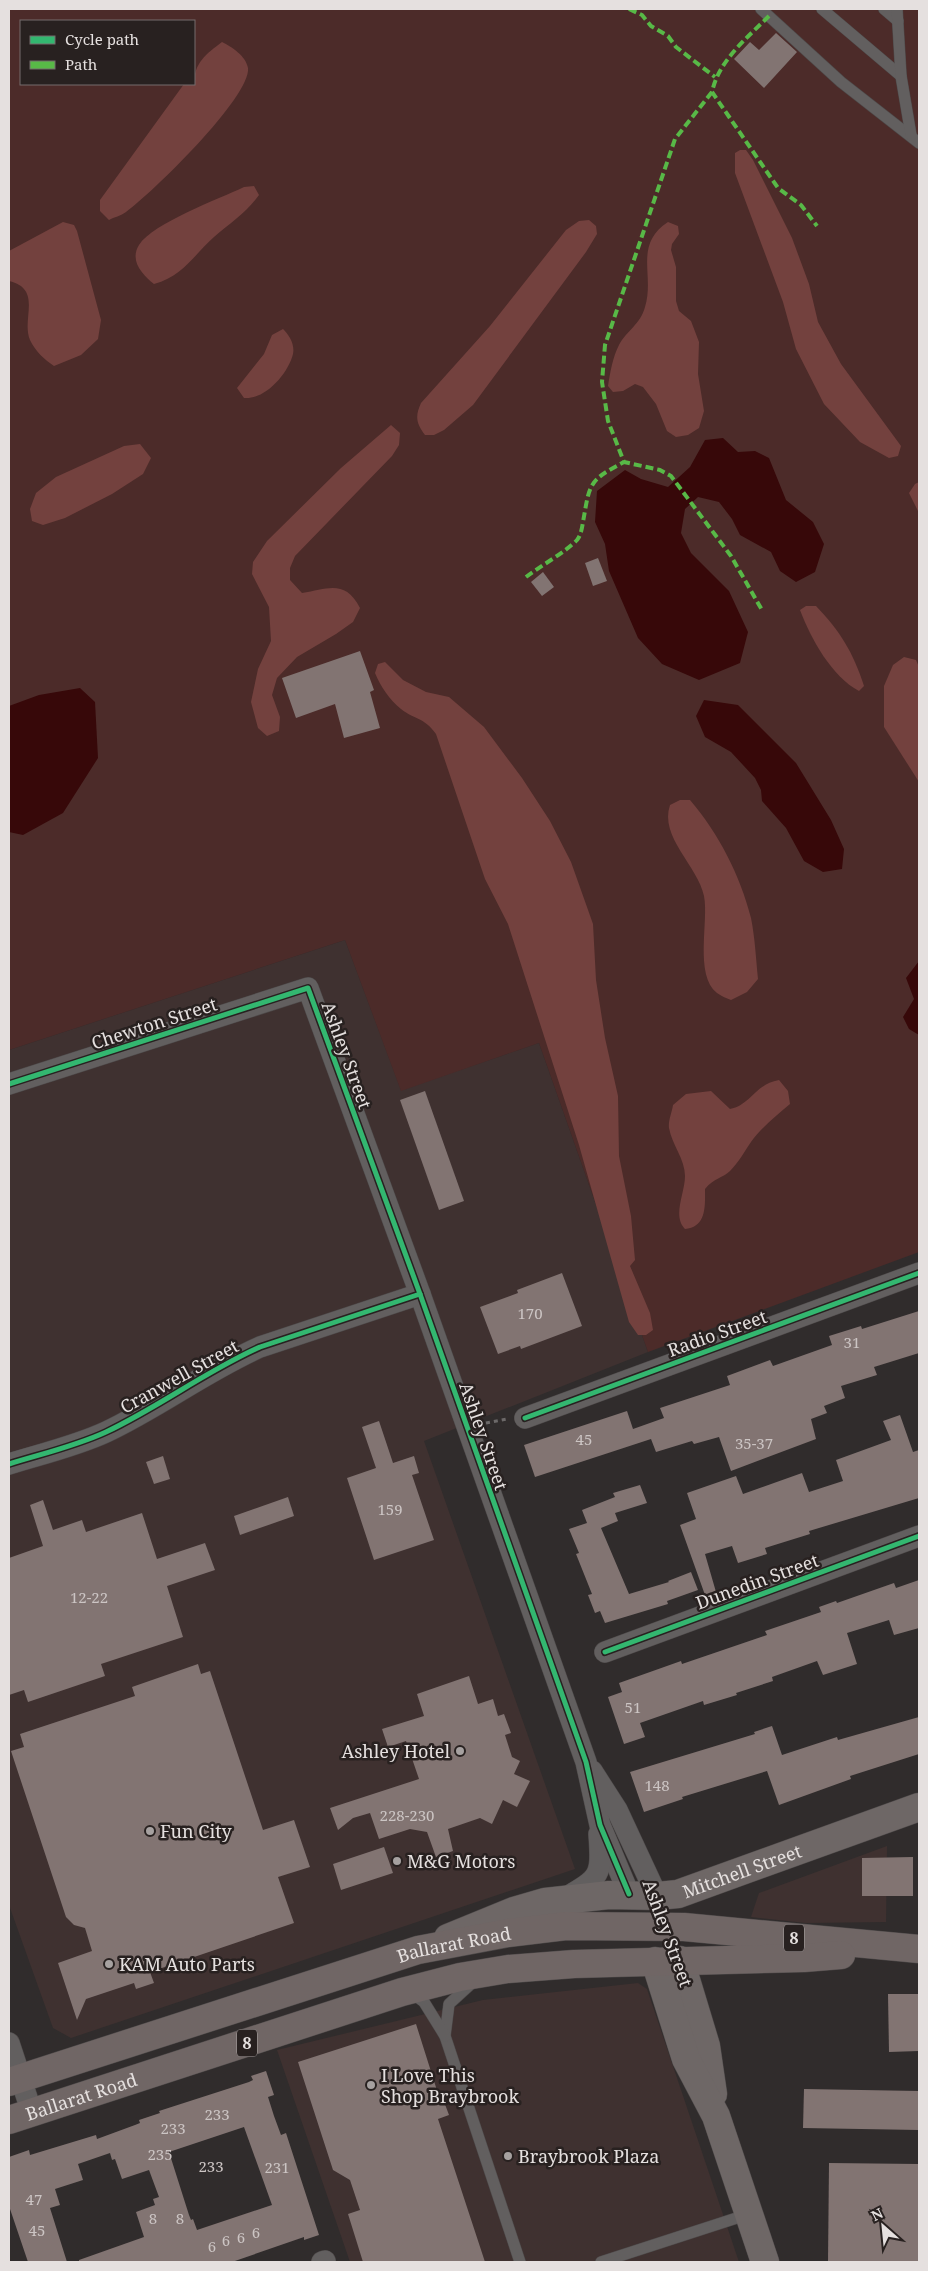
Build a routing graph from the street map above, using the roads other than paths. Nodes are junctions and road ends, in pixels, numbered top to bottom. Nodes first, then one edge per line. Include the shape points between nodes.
1 (761, 9) edge
2 (822, 9) edge
3 (884, 9) edge
4 (897, 9) edge
5 (898, 21) junction
6 (901, 76) junction
7 (915, 139) edge
8 (308, 988) joint
9 (9, 1084) edge
10 (919, 1273) edge
11 (420, 1294) junction
12 (525, 1418) road end
13 (9, 1464) edge
14 (919, 1536) edge
15 (605, 1652) dead end
16 (586, 1762) junction
17 (919, 1807) edge
18 (598, 1819) junction
19 (630, 1894) junction
20 (657, 1896) junction
21 (562, 1900) junction
22 (655, 1926) junction
23 (418, 1950) junction
24 (668, 1961) junction
25 (487, 1972) junction
26 (402, 1992) junction
27 (445, 2036) junction
28 (9, 2043) edge
29 (15, 2080) edge
30 (20, 2116) edge
31 (749, 2214) junction
32 (520, 2262) edge
33 (601, 2262) edge
34 (765, 2262) edge

1 - 7 lane via 841,82
2 - 6 lane
3 - 5 lane
4 - 5 lane
5 - 6 lane
6 - 7 lane
8 - 9 street, Chewton Street
8 - 11 street, Ashley Street
10 - 12 street, Radio Street
11 - 13 street, Cranwell Street via 260,1347 104,1433
11 - 16 street, Ashley Street
14 - 15 street, Dunedin Street
16 - 18 street, Ashley Street
16 - 20 street, Ashley Street via 614,1804
17 - 20 main road, Mitchell Street via 697,1888
18 - 19 street, Ashley Street
18 - 21 street via 601,1857 598,1873 588,1884
19 - 20 main road, Mitchell Street
19 - 21 main road, Mitchell Street
19 - 22 main road, Ashley Street
20 - 22 main road, Ashley Street
21 - 23 main road, Mitchell Street via 525,1907
22 - 23 highway, Ballarat Road / 8 via 545,1928
22 - 24 highway, Ashley Street
22 - 24 highway, Ballarat Road / 8 via 919,1949 804,1958
23 - 29 highway, Ballarat Road / 8
24 - 25 highway, Ballarat Road / 8 via 539,1966
24 - 31 main road, Ashley Street via 706,2046 716,2116
25 - 26 highway, Ballarat Road / 8
25 - 27 lane via 448,2004
26 - 27 lane via 415,1994 422,2000
26 - 30 highway, Ballarat Road / 8
27 - 32 lane
28 - 29 street
29 - 30 street
31 - 33 lane
31 - 34 main road, Ashley Street

